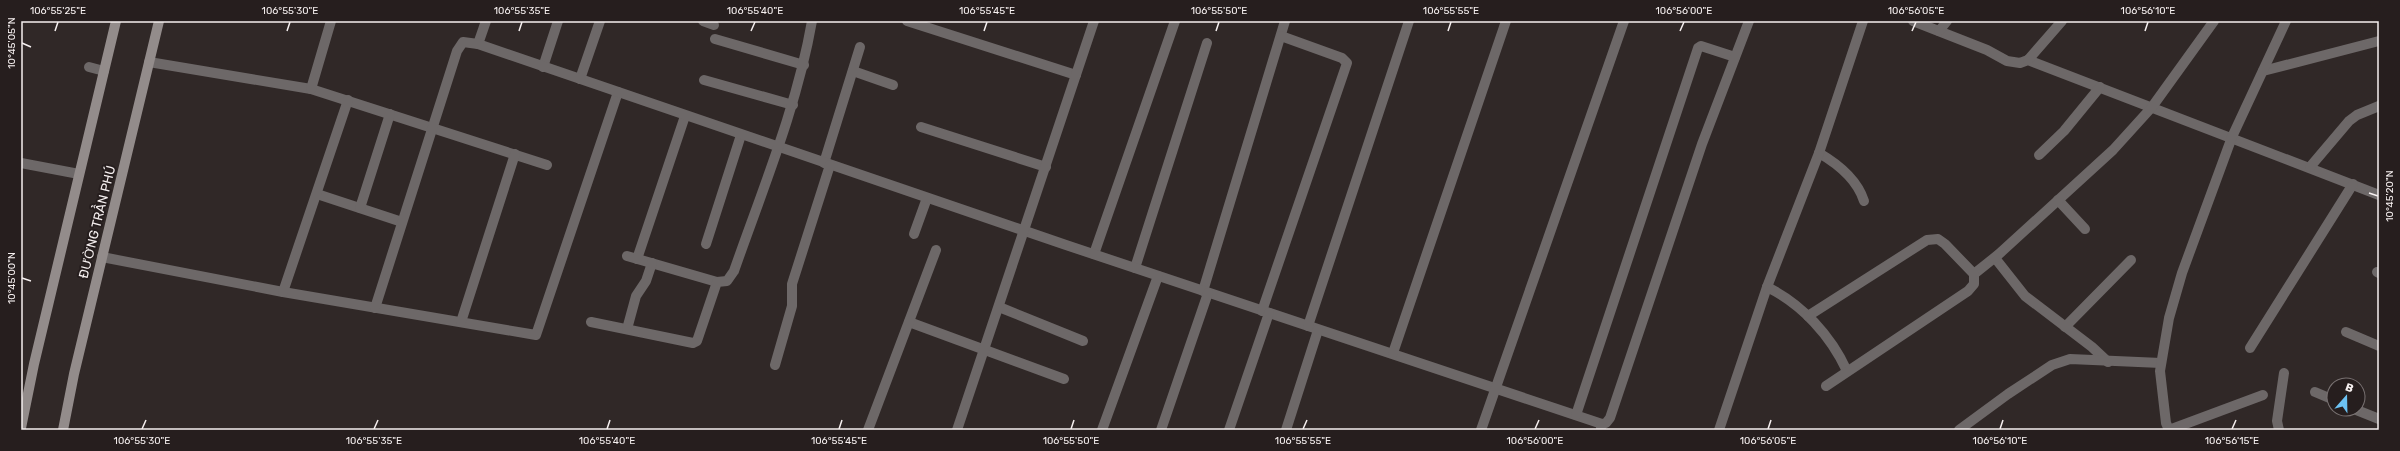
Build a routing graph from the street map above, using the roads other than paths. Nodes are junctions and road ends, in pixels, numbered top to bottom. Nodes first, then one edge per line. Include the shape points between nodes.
1 (116, 21) edge
2 (158, 21) edge
3 (331, 21) edge
4 (486, 21) edge
5 (558, 21) edge
6 (600, 21) edge
7 (703, 21) edge
8 (812, 21) edge
9 (907, 21) edge
10 (1094, 21) edge
11 (1174, 21) edge
12 (1285, 21) edge
13 (1409, 21) edge
14 (1506, 21) edge
15 (1624, 21) edge
16 (1749, 21) edge
17 (1863, 21) edge
18 (1914, 21) edge
19 (1947, 21) edge
20 (2062, 21) edge
21 (2214, 21) edge
22 (2286, 21) edge
23 (714, 25) dead end
24 (1939, 30) junction
25 (1281, 36) junction
26 (715, 39) dead end
27 (2379, 41) edge
28 (1206, 43) dead end
29 (478, 44) junction
30 (860, 47) dead end
31 (1735, 57) junction
32 (2028, 60) junction
33 (149, 62) junction
34 (804, 65) junction
35 (89, 67) dead end
36 (543, 67) junction
37 (104, 71) junction
38 (853, 71) junction
39 (2263, 71) junction
40 (1076, 75) junction
41 (580, 79) junction
42 (704, 80) dead end
43 (893, 85) dead end
44 (2100, 87) junction
45 (311, 89) junction
46 (618, 92) junction
47 (348, 100) junction
48 (793, 105) junction
49 (2379, 106) edge
50 (2152, 107) junction
51 (390, 114) junction
52 (685, 116) junction
53 (432, 127) junction
54 (922, 127) dead end
55 (741, 135) junction
56 (2232, 137) junction
57 (778, 147) junction
58 (1819, 153) junction
59 (515, 154) junction
60 (2039, 155) dead end
61 (21, 163) edge
62 (827, 164) junction
63 (547, 165) dead end
64 (1046, 167) junction
65 (2310, 167) junction
66 (79, 174) junction
67 (2353, 184) junction
68 (317, 194) junction
69 (2379, 195) edge
70 (927, 198) junction
71 (2058, 200) junction
72 (1864, 201) dead end
73 (360, 208) junction
74 (402, 222) junction
75 (2085, 229) dead end
76 (1025, 231) junction
77 (914, 234) dead end
78 (706, 244) dead end
79 (936, 250) dead end
80 (1094, 254) junction
81 (102, 257) junction
82 (1994, 258) junction
83 (2131, 260) dead end
84 (652, 264) junction
85 (1135, 268) junction
86 (1974, 274) junction
87 (1158, 276) junction
88 (717, 282) junction
89 (1767, 287) junction
90 (284, 292) junction
91 (1205, 292) junction
92 (999, 307) junction
93 (375, 308) junction
94 (1266, 312) junction
95 (1808, 316) junction
96 (461, 322) junction
97 (591, 322) dead end
98 (909, 322) junction
99 (1308, 326) junction
100 (2065, 327) junction
101 (627, 329) junction
102 (1318, 330) junction
103 (2346, 332) dead end
104 (1083, 341) dead end
105 (2379, 346) edge
106 (2250, 348) dead end
107 (985, 349) junction
108 (1393, 353) junction
109 (2108, 362) junction
110 (2161, 363) junction
111 (775, 365) dead end
112 (1847, 371) junction
113 (2284, 373) dead end
114 (1064, 379) dead end
115 (1826, 386) dead end
116 (1495, 387) junction
117 (25, 389) edge
118 (2315, 392) dead end
119 (2263, 395) dead end
120 (2326, 397) edge
121 (2366, 414) edge
122 (1576, 415) junction
123 (2379, 419) edge
124 (1601, 427) edge
125 (21, 428) edge
126 (62, 430) edge
127 (868, 430) edge
128 (957, 430) edge
129 (1102, 430) edge
130 (1161, 430) edge
131 (1229, 430) edge
132 (1286, 430) edge
133 (1481, 430) edge
134 (1719, 430) edge
135 (1959, 430) edge
136 (2169, 430) edge
137 (2279, 430) edge

1 - 37 main road
2 - 33 main road, ĐƯỜNG TRẦN PHÚ
3 - 45 street
4 - 29 street
5 - 36 street
6 - 41 street
7 - 23 street
8 - 34 street
9 - 40 street
10 - 40 street
11 - 80 street
12 - 25 street
13 - 99 street
14 - 108 street
15 - 116 street
16 - 31 street
17 - 58 street
18 - 24 street
19 - 24 street
20 - 32 street
21 - 50 street
22 - 39 street
24 - 32 street via 2007,61 2020,63
25 - 91 street
25 - 94 street via 1342,58 1347,63
26 - 34 street
27 - 39 street
28 - 85 street
29 - 36 street
29 - 53 street via 463,42 459,46
30 - 38 street
31 - 122 street via 1701,46 1698,48
31 - 124 street via 1702,144 1610,418
32 - 44 street
33 - 45 street
33 - 81 main road, ĐƯỜNG TRẦN PHÚ
34 - 48 street
35 - 37 street
36 - 41 street
37 - 66 main road
38 - 43 street
38 - 62 street
39 - 56 street
40 - 64 street
41 - 46 street
42 - 48 street
44 - 50 street
44 - 60 street
45 - 47 street
46 - 52 street
46 - 96 street via 536,335
47 - 51 street
47 - 68 street
48 - 57 street
49 - 65 street via 2357,115 2349,122
50 - 56 street
50 - 71 street via 2113,150
51 - 53 street
51 - 73 street
52 - 55 street
52 - 84 street via 632,258
53 - 59 street
53 - 74 street
54 - 64 street
55 - 57 street
55 - 78 street
56 - 65 street
56 - 110 street via 2182,274 2169,318
57 - 62 street
57 - 88 street via 734,271 727,281
58 - 72 street via 1843,169 1860,190
58 - 89 street
59 - 63 street
59 - 96 street
61 - 66 street
62 - 70 street
62 - 111 street via 792,284 792,306
64 - 76 street
65 - 67 street
66 - 117 main road
67 - 69 street
67 - 106 street
68 - 73 street
68 - 90 street
70 - 76 street
70 - 77 street
71 - 75 street
71 - 82 street
73 - 74 street
74 - 93 street
76 - 80 street
76 - 92 street
79 - 98 street
80 - 85 street
81 - 90 street
81 - 126 main road, ĐƯỜNG TRẦN PHÚ
82 - 86 street
82 - 100 street via 2025,296
83 - 100 street
84 - 88 street
84 - 101 street via 646,281 638,292
85 - 87 street
86 - 95 street via 1945,244 1938,239 1927,240
86 - 112 street via 1974,284 1968,291
87 - 91 street
87 - 129 street
88 - 101 street via 697,341 693,343
89 - 95 street via 1796,303
89 - 134 street
90 - 93 street
91 - 94 street
91 - 130 street
92 - 104 street
92 - 107 street
93 - 96 street
94 - 99 street
94 - 131 street
95 - 112 street via 1836,351
97 - 101 street
98 - 107 street
98 - 127 street
99 - 102 street
100 - 109 street via 2092,346
102 - 108 street
102 - 132 street
103 - 105 street
107 - 114 street
107 - 128 street
108 - 116 street
109 - 110 street
109 - 135 street via 2070,359 2052,365
110 - 136 street
112 - 115 street
113 - 137 street via 2277,421
116 - 122 street
116 - 133 street
117 - 125 main road
118 - 120 street
119 - 136 street
121 - 123 street
122 - 124 street

